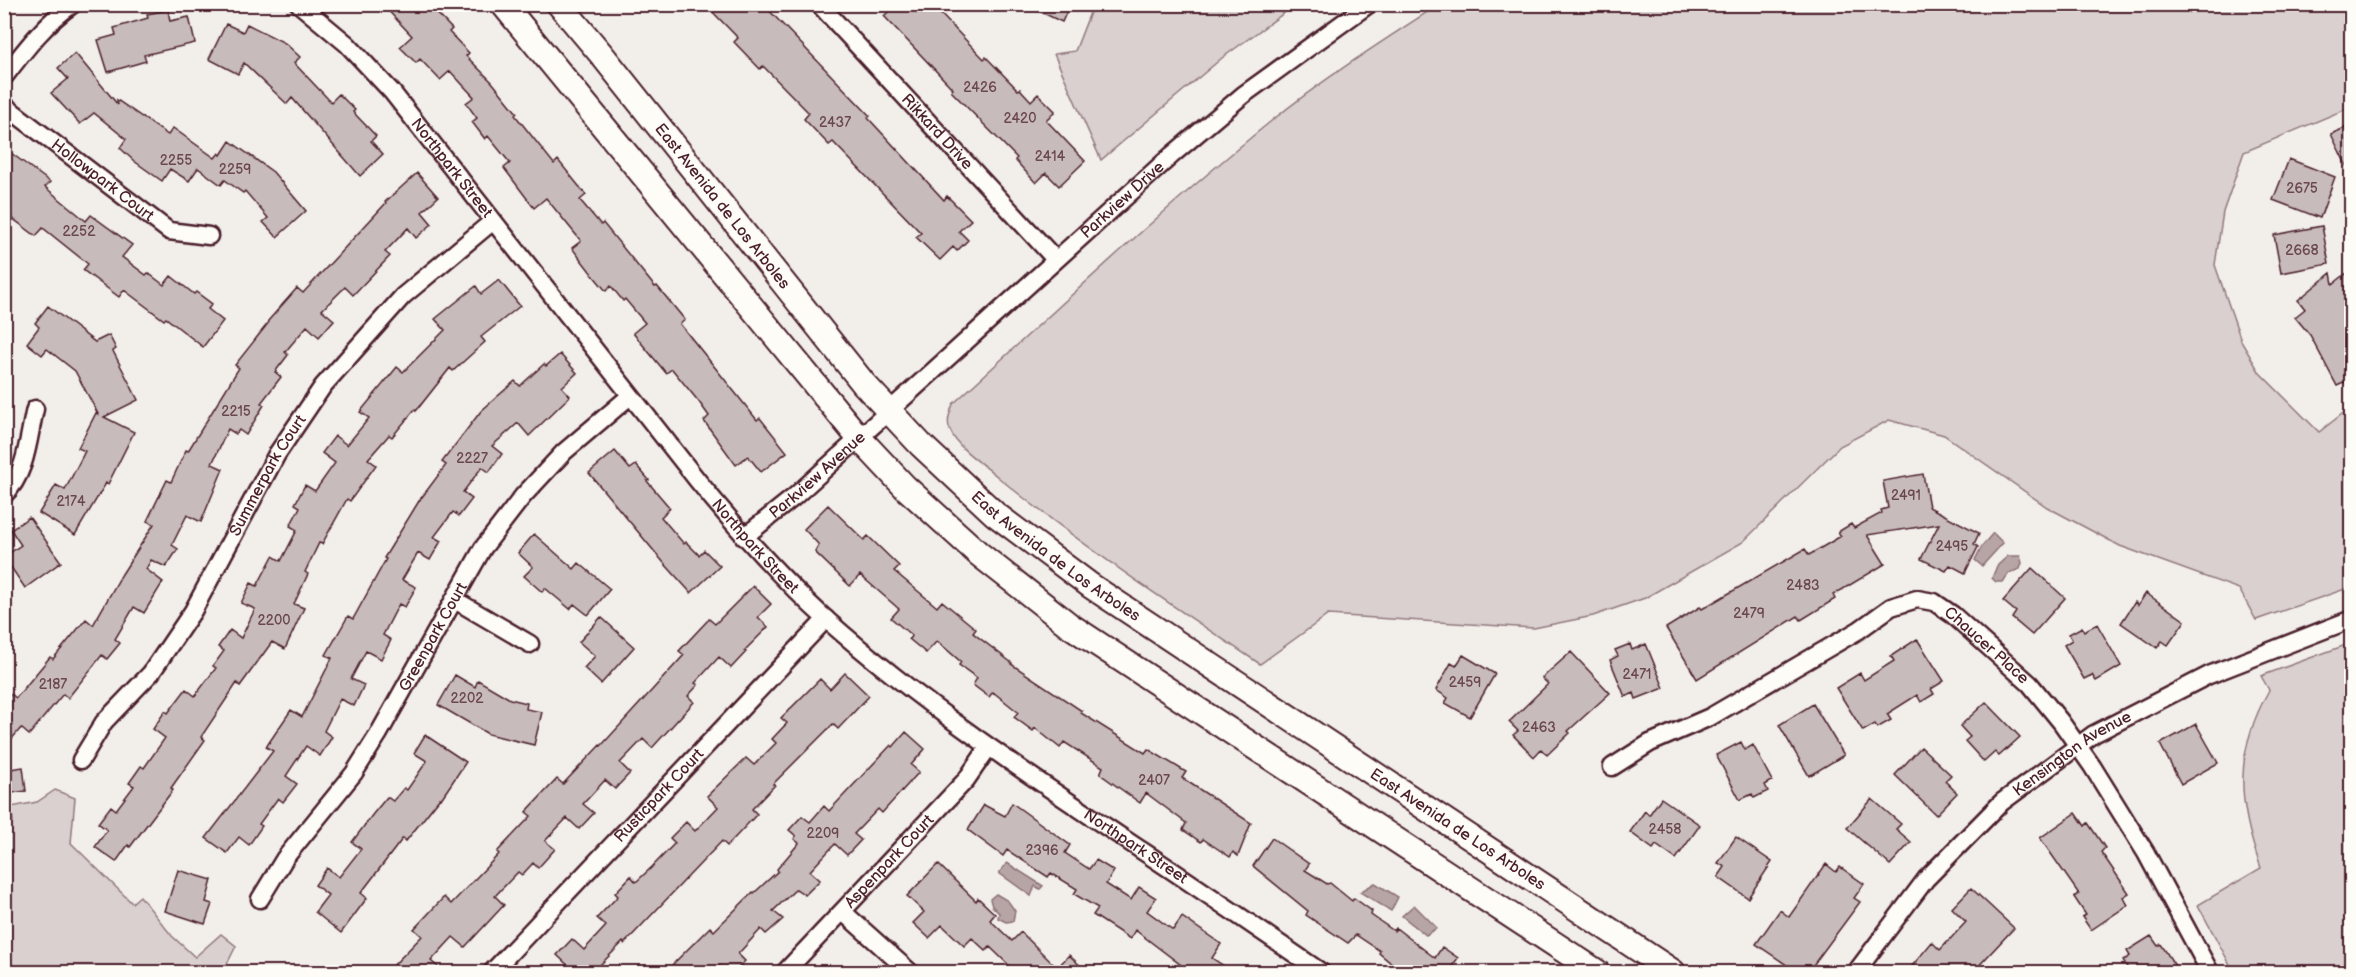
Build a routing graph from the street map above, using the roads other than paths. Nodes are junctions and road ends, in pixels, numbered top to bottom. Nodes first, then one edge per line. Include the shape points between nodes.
1 (73, 4) edge
2 (299, 4) edge
3 (503, 4) edge
4 (559, 4) edge
5 (819, 4) edge
6 (1369, 4) edge
7 (4, 77) edge
8 (4, 105) edge
9 (493, 221) junction
10 (209, 236) dead end
11 (1055, 259) junction
12 (630, 396) junction
13 (35, 409) dead end
14 (888, 410) junction
15 (859, 438) junction
16 (4, 495) edge
17 (744, 537) junction
18 (455, 600) junction
19 (2352, 619) edge
20 (826, 620) junction
21 (530, 644) dead end
22 (2077, 746) junction
23 (988, 748) junction
24 (81, 760) dead end
25 (1612, 767) dead end
26 (260, 899) dead end
27 (843, 912) junction
28 (492, 972) edge
29 (785, 972) edge
30 (910, 972) edge
31 (1321, 972) edge
32 (1596, 972) edge
33 (1672, 972) edge
34 (1856, 972) edge
35 (2210, 972) edge

1 - 7 street via 48,24
2 - 9 street, Northpark Street via 347,44 392,92
3 - 15 main road
4 - 14 main road, East Avenida de Los Arboles
5 - 11 street, Rikkard Drive
6 - 11 street, Parkview Drive via 1243,95
8 - 10 street, Hollowpark Court via 169,231
9 - 12 street, Northpark Street
9 - 24 street, Summerpark Court via 403,296 323,386 277,454 193,611 151,673 104,723
11 - 14 street, Parkview Drive
12 - 17 street, Northpark Street
12 - 18 street, Greenpark Court via 564,452 523,496 483,548
13 - 16 street via 23,467
14 - 15 street, Parkview Avenue
14 - 33 main road, East Avenida de Los Arboles via 995,513 1091,586
15 - 17 street, Parkview Avenue
15 - 32 main road via 905,487 979,554 1070,625
17 - 20 street, Northpark Street
18 - 21 street
18 - 26 street, Greenpark Court via 354,773 285,858
19 - 22 street, Kensington Avenue via 2209,675
20 - 23 street, Northpark Street
20 - 28 street, Rusticpark Court
22 - 25 street, Chaucer Place via 2036,692 2001,658 1953,615 1934,602 1917,599 1891,607 1859,630 1710,717 1650,743
22 - 34 street, Kensington Avenue via 2002,802 1926,879
22 - 35 street, Chaucer Place via 2146,853
23 - 27 street, Aspenpark Court via 966,780
23 - 31 street, Northpark Street
27 - 29 street, Aspenpark Court
27 - 30 street

